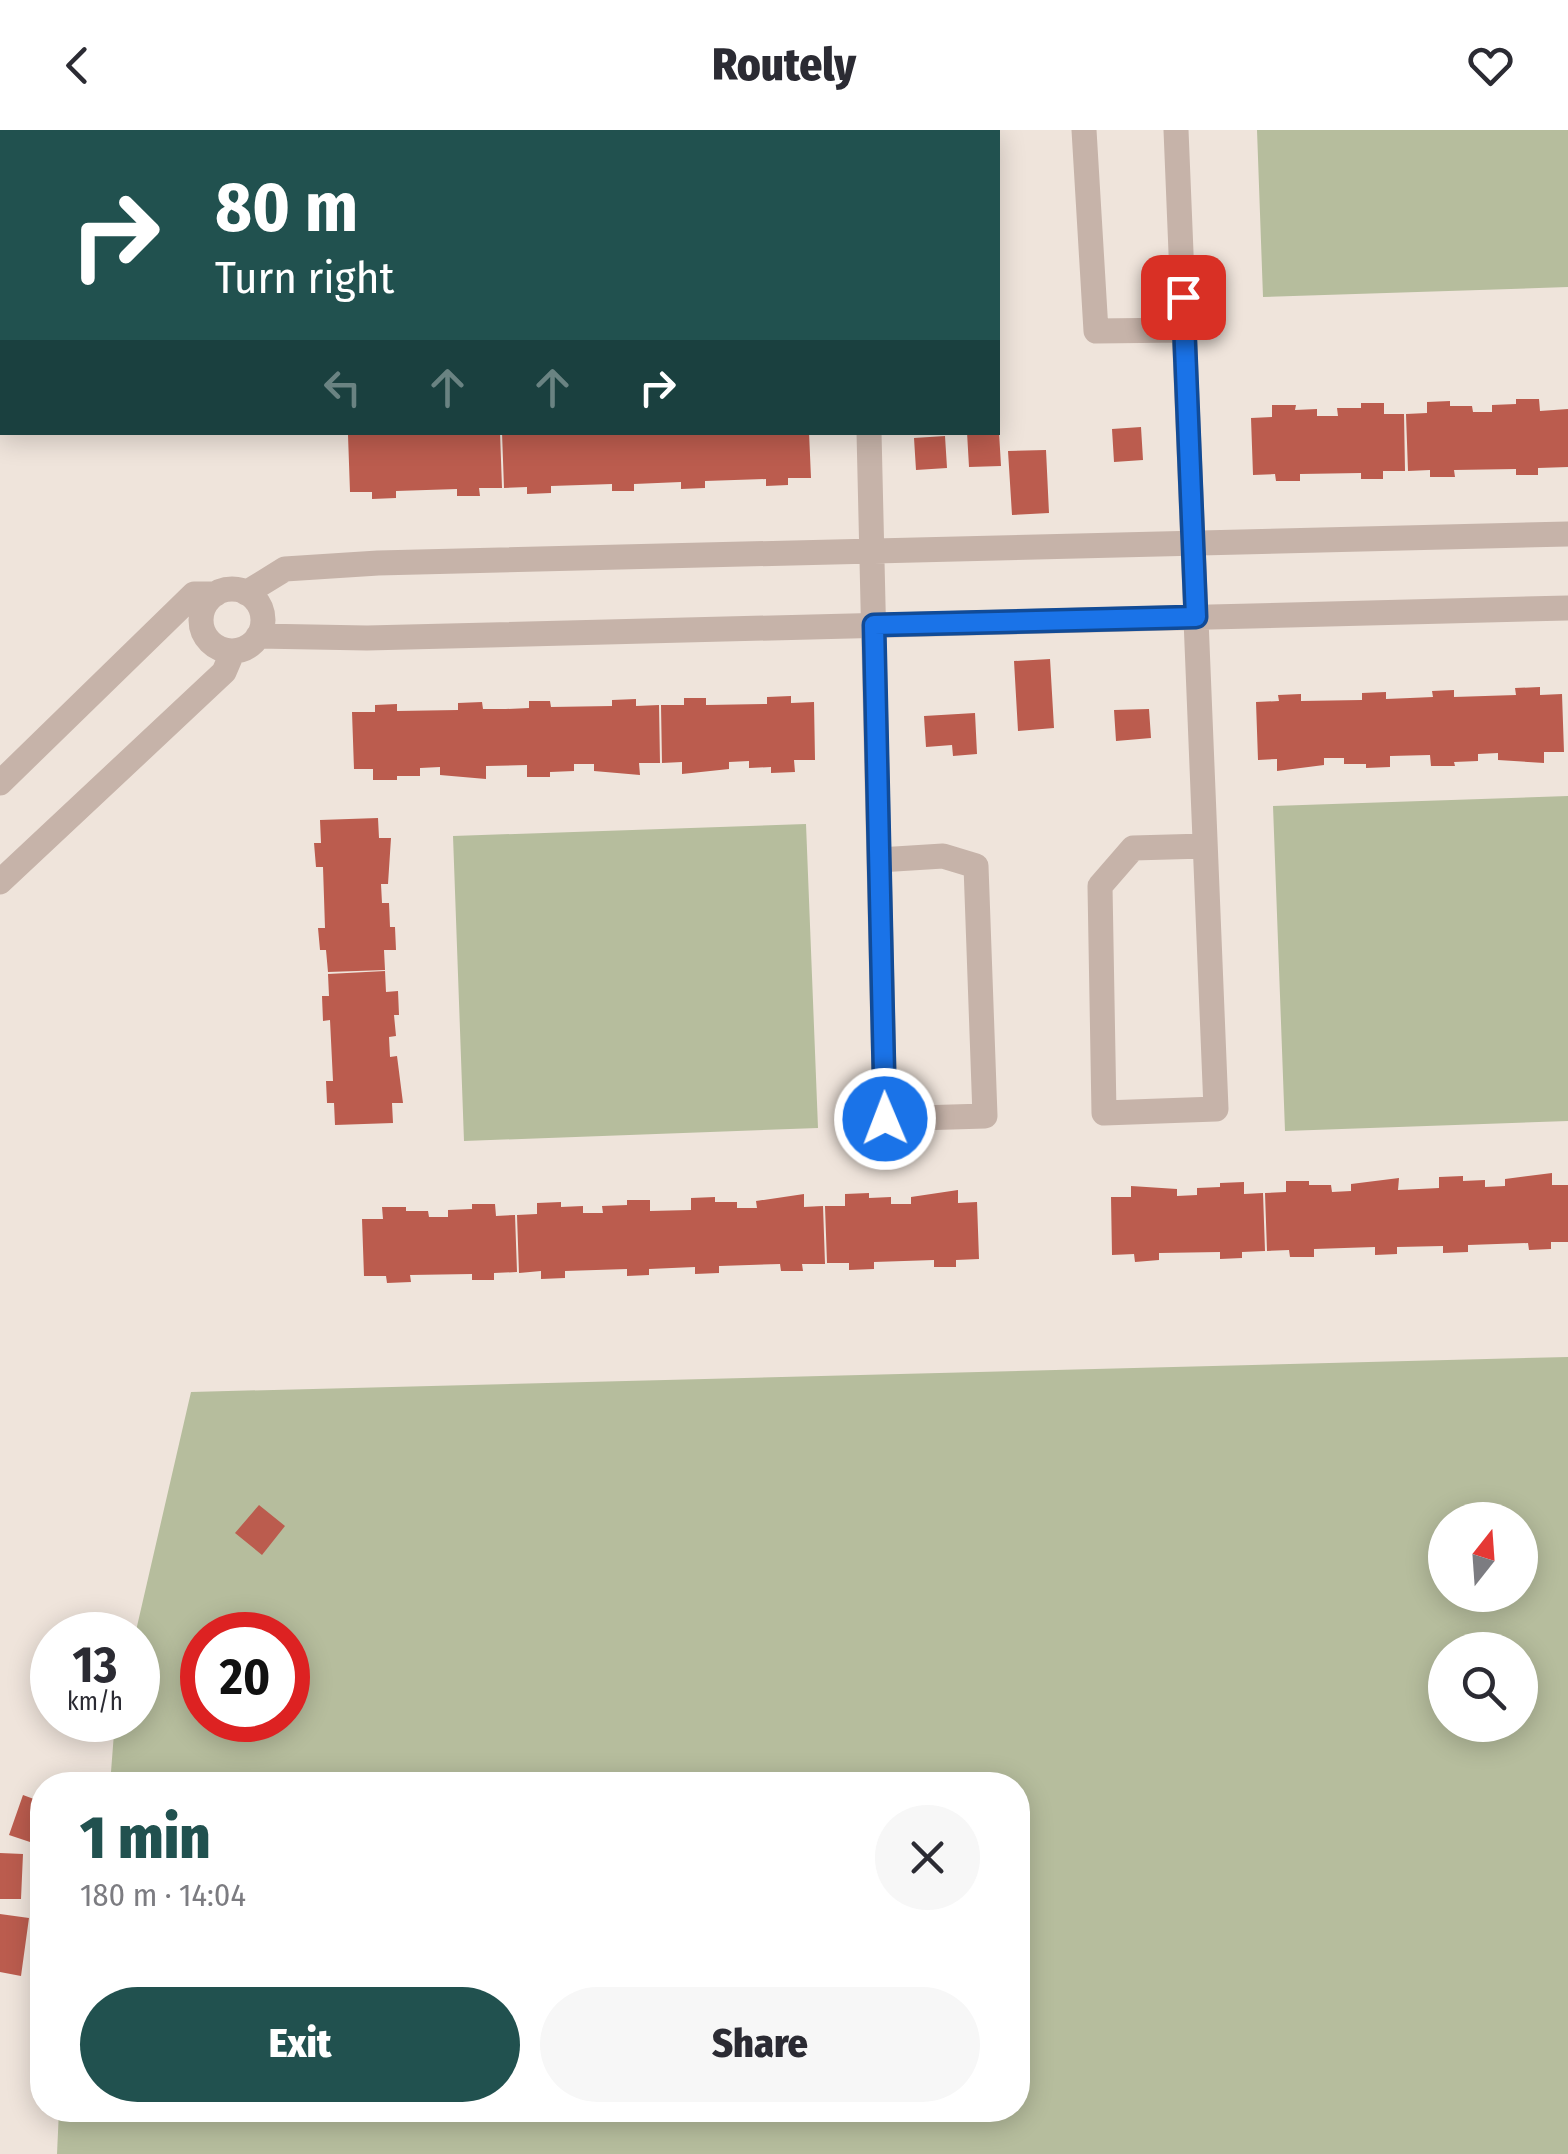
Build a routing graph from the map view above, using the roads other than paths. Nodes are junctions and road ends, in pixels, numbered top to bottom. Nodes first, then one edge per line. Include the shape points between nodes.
1 (1084, 130) edge
2 (1176, 130) edge
3 (1185, 330) junction
4 (869, 435) edge
5 (1568, 534) edge
6 (1193, 544) junction
7 (872, 552) junction
8 (246, 593) junction
9 (216, 594) junction
10 (1568, 608) edge
11 (1196, 617) junction
12 (874, 625) junction
13 (258, 636) junction
14 (232, 651) junction
15 (0, 783) edge
16 (1206, 846) junction
17 (879, 860) junction
18 (0, 882) edge

1 - 3 lane via 1096,331
2 - 3 lane
3 - 6 lane
4 - 7 lane
5 - 6 lane
6 - 7 lane
6 - 11 lane
7 - 8 lane via 285,568
7 - 12 lane
8 - 9 lane
8 - 13 lane via 262,617
9 - 14 lane via 203,609 202,628 213,646
9 - 15 lane via 194,594
10 - 11 lane
11 - 12 lane
11 - 16 lane
12 - 13 lane
12 - 17 lane
13 - 14 lane
14 - 18 lane via 224,672
16 - 16 lane via 1216,1108 1104,1113 1100,886 1133,848
17 - 17 lane via 885,1119 986,1116 976,866 943,856

